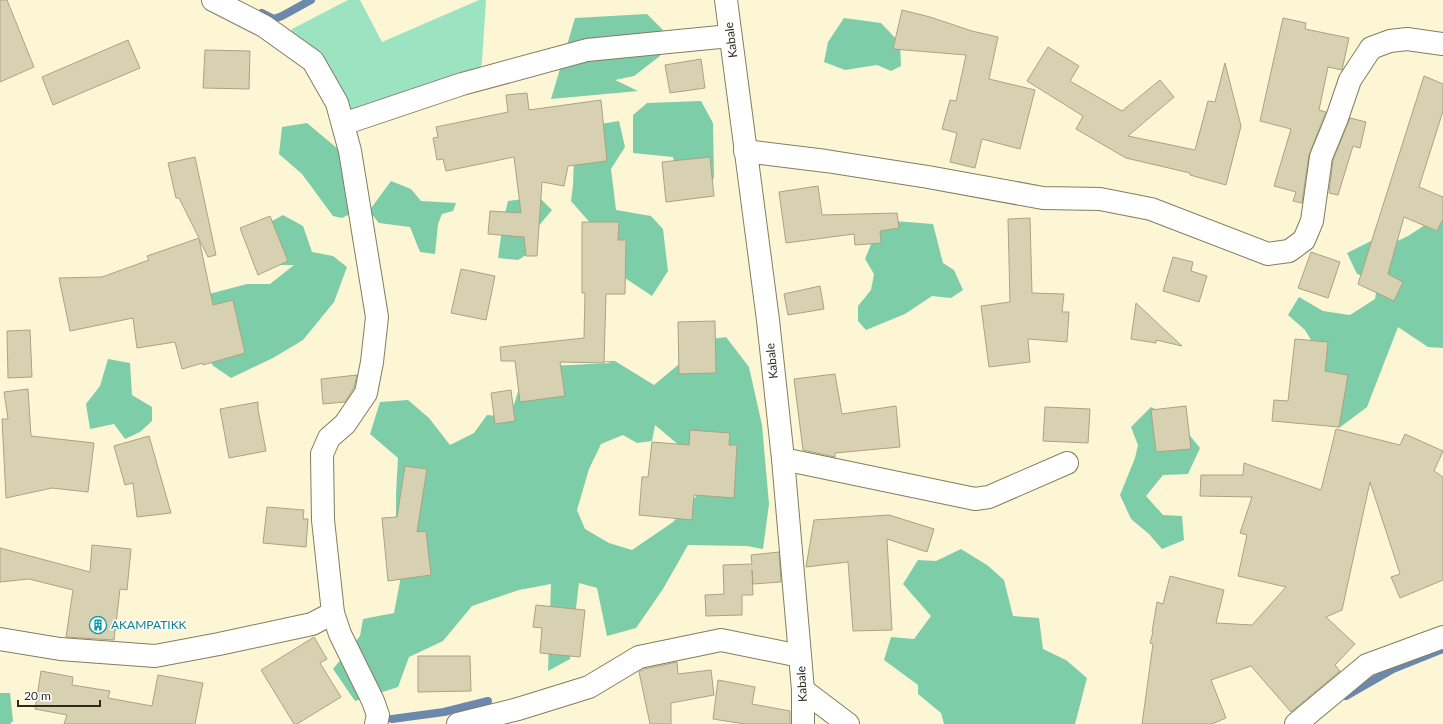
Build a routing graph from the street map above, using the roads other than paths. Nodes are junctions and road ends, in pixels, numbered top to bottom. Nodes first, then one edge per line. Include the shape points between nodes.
1 (213, 0) edge
2 (726, 0) edge
3 (730, 36) junction
4 (1443, 44) edge
5 (343, 124) junction
6 (745, 151) junction
7 (783, 459) junction
8 (1067, 463) dead end
9 (333, 614) junction
10 (1443, 637) edge
11 (0, 639) edge
12 (800, 656) junction
13 (803, 690) junction
14 (376, 724) edge
15 (458, 724) edge
16 (803, 724) edge
17 (848, 724) edge
18 (1296, 724) edge

1 - 5 street via 264,26 313,61 337,103
2 - 3 street, Kabale
3 - 5 street via 587,50 462,84
3 - 6 street, Kabale
4 - 6 street via 1407,39 1390,41 1371,48 1350,80 1321,157 1312,222 1304,240 1289,251 1268,254 1151,209 1100,199 1043,198 826,161
5 - 9 street via 350,151 377,317 366,393 345,424 329,438 322,454 323,520
6 - 7 street, Kabale via 768,320
7 - 8 street via 975,499 989,497
7 - 12 street, Kabale
9 - 11 street via 312,624 155,656 60,649
9 - 14 street via 373,701 378,715
10 - 18 street via 1367,665
12 - 13 street, Kabale
12 - 15 street via 721,640 639,657 589,687
13 - 16 street, Kabale
13 - 17 street

